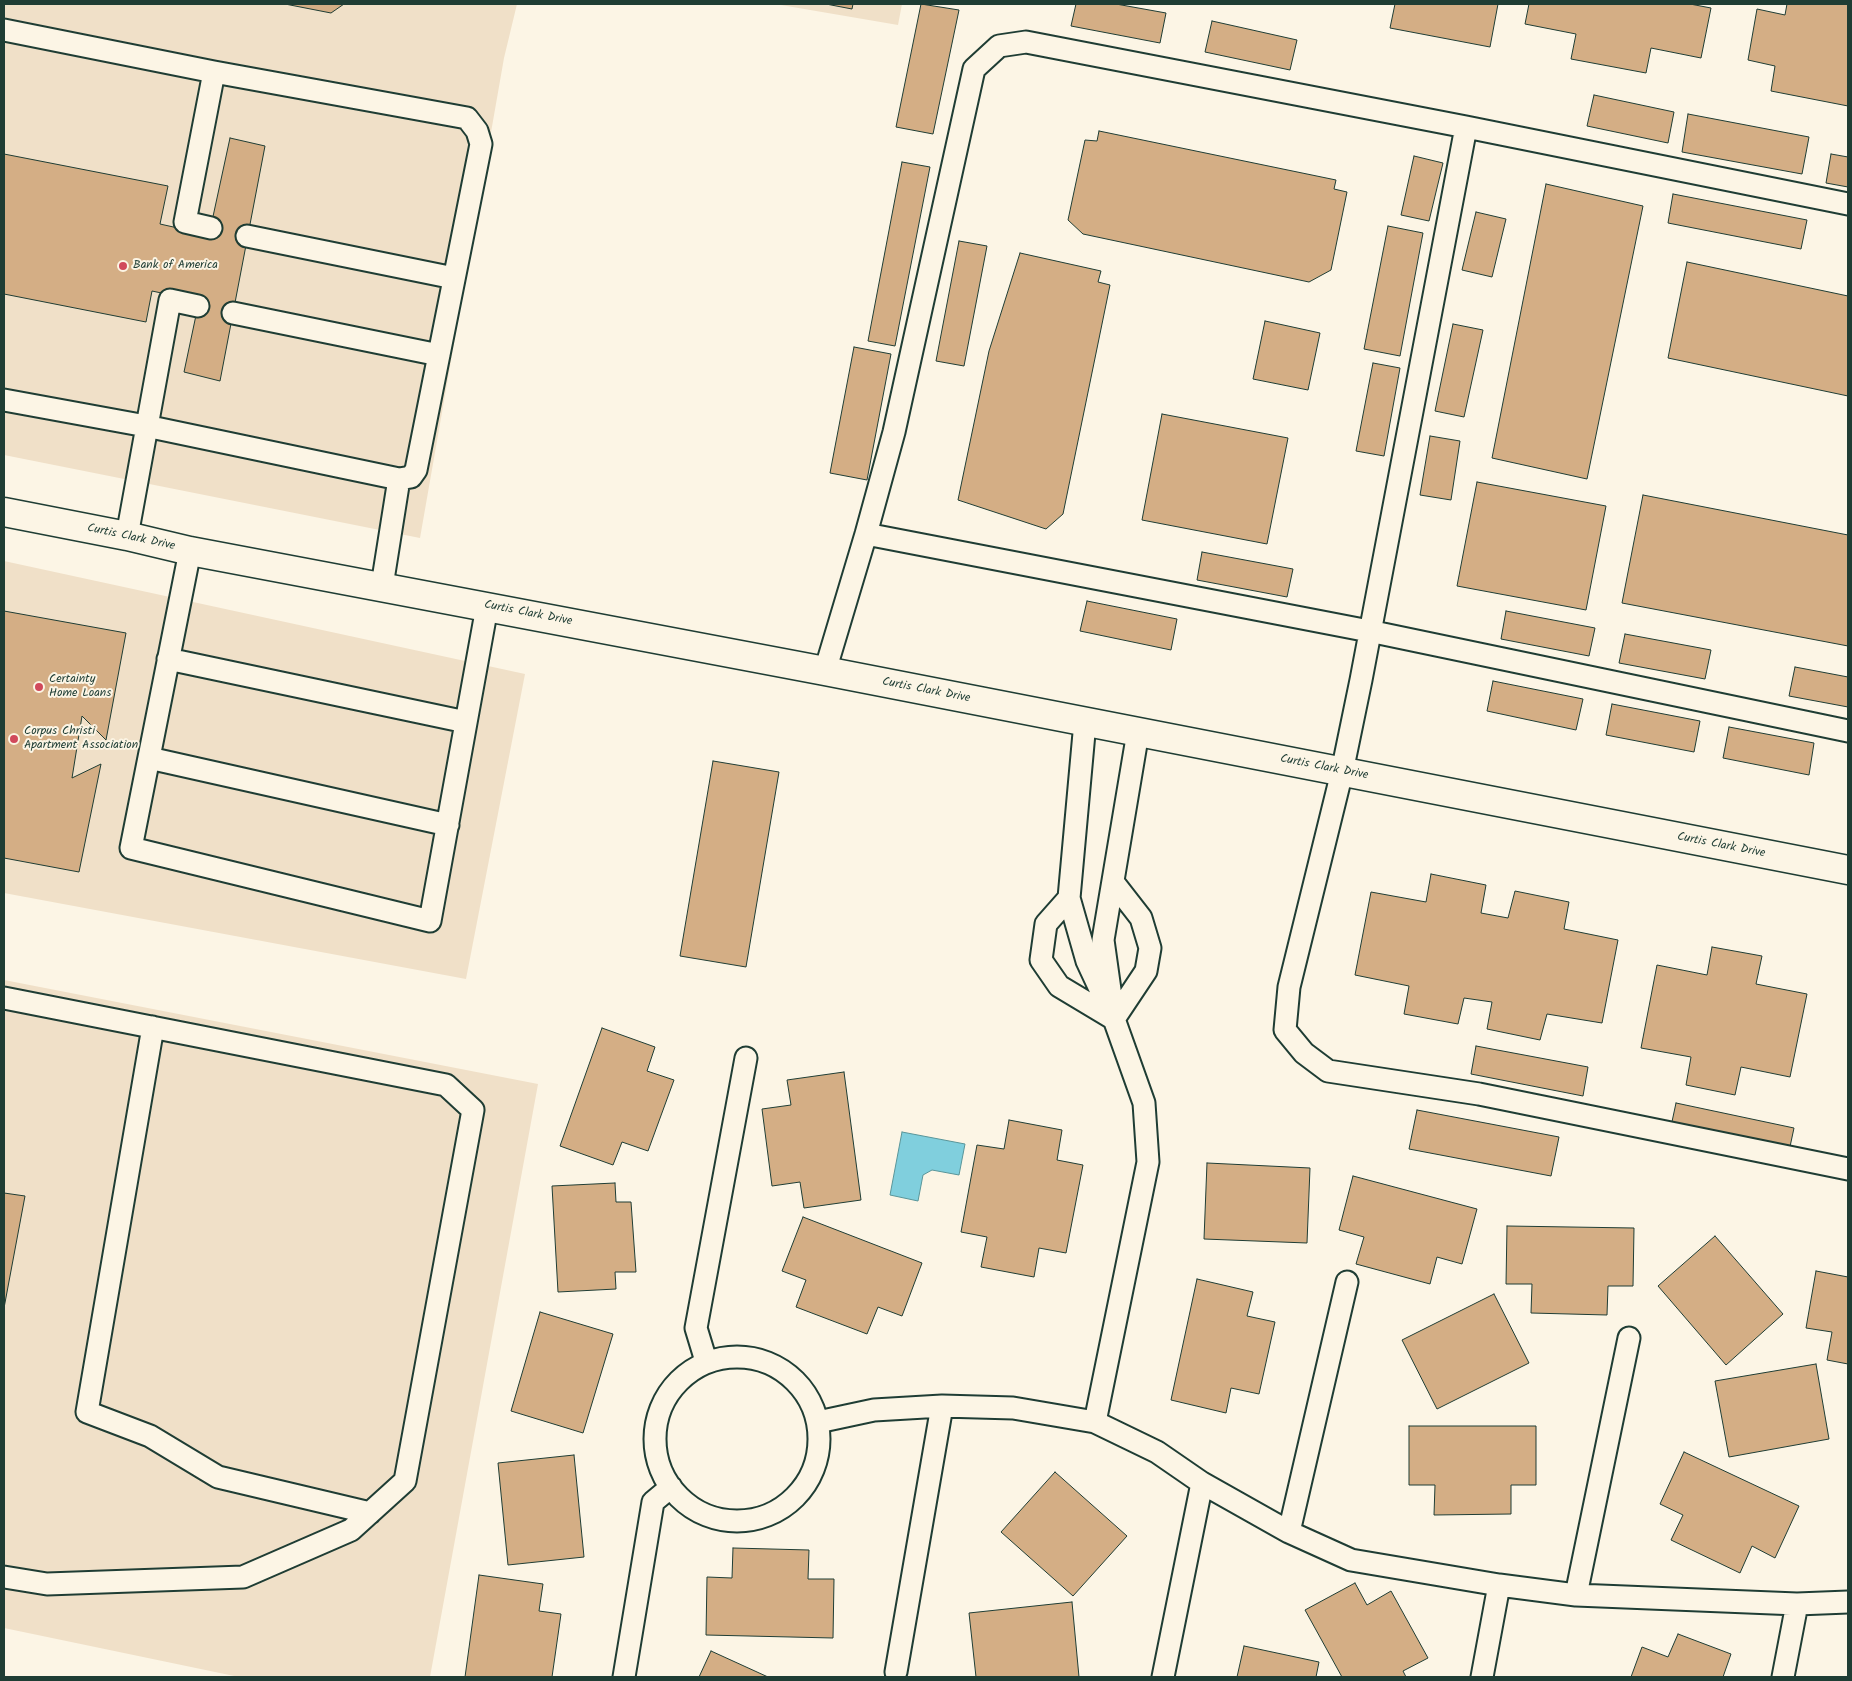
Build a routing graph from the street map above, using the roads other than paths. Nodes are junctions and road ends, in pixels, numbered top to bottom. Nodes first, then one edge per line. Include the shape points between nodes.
1 (4, 30) edge
2 (214, 72) junction
3 (1466, 127) junction
4 (1848, 204) edge
5 (211, 228) dead end
6 (247, 236) dead end
7 (454, 278) junction
8 (198, 306) dead end
9 (233, 313) dead end
10 (439, 355) junction
11 (4, 400) edge
12 (146, 426) junction
13 (400, 479) junction
14 (4, 512) edge
15 (866, 534) junction
16 (127, 536) junction
17 (190, 551) junction
18 (382, 586) junction
19 (487, 607) junction
20 (1370, 631) junction
21 (168, 659) junction
22 (825, 671) junction
23 (466, 722) junction
24 (1085, 722) junction
25 (1848, 731) edge
26 (1138, 732) junction
27 (149, 758) junction
28 (1342, 772) junction
29 (448, 825) junction
30 (1848, 870) edge
31 (1113, 882) junction
32 (1069, 898) junction
33 (4, 998) edge
34 (1114, 1020) junction
35 (153, 1027) junction
36 (746, 1058) dead end
37 (1848, 1169) edge
38 (1348, 1282) dead end
39 (1629, 1338) dead end
40 (706, 1362) junction
41 (942, 1406) junction
42 (818, 1422) junction
43 (1095, 1422) junction
44 (1202, 1483) junction
45 (671, 1487) junction
46 (370, 1513) junction
47 (1290, 1532) junction
48 (4, 1577) edge
49 (1499, 1585) junction
50 (1576, 1596) junction
51 (1847, 1598) edge
52 (1797, 1604) junction
53 (896, 1672) dead end
54 (624, 1677) edge
55 (1163, 1677) edge
56 (1482, 1677) edge
57 (1783, 1677) edge

1 - 2 lane
2 - 5 lane via 185,222
2 - 7 lane via 467,118 477,131 481,144
3 - 4 lane
3 - 15 lane via 1026,42 999,46 974,69 894,432
3 - 20 lane
6 - 7 lane
7 - 10 lane
8 - 12 lane via 170,300
9 - 10 lane
10 - 13 lane via 416,470 411,477
11 - 12 lane
12 - 13 lane
12 - 16 lane
13 - 18 lane
14 - 16 street, Curtis Clark Drive
15 - 20 lane
15 - 22 lane
16 - 17 street, Curtis Clark Drive
17 - 18 street, Curtis Clark Drive
17 - 21 lane
18 - 19 street, Curtis Clark Drive
19 - 22 street, Curtis Clark Drive
19 - 23 lane
20 - 25 lane
20 - 28 lane
21 - 23 lane
21 - 27 lane
22 - 24 street, Curtis Clark Drive
23 - 29 lane
24 - 26 street, Curtis Clark Drive
24 - 32 lane
26 - 28 street, Curtis Clark Drive
26 - 31 lane
27 - 29 lane
27 - 29 lane via 131,848 430,921
28 - 30 street, Curtis Clark Drive
28 - 37 lane via 1289,988 1286,1030 1320,1065 1328,1071 1479,1094
31 - 34 lane via 1102,940
31 - 34 lane via 1141,918 1150,948 1146,971
32 - 34 lane via 1087,961
32 - 34 lane via 1046,924 1041,960 1058,986
33 - 35 lane
34 - 43 lane via 1144,1103 1148,1162
35 - 46 lane via 87,1412 150,1436 218,1478
35 - 46 lane via 446,1085 474,1110 405,1481
36 - 40 lane via 696,1328
38 - 47 lane
39 - 50 lane
40 - 42 lane via 730,1357 772,1364 795,1380 807,1396
40 - 45 lane via 685,1375 666,1397 656,1424 656,1453 665,1480
41 - 42 lane via 874,1410
41 - 43 lane via 1013,1408
41 - 53 lane
42 - 45 lane via 818,1457 807,1483 798,1495 775,1512 748,1521 725,1520 698,1511 684,1502
43 - 44 lane via 1157,1452
44 - 47 lane
44 - 55 lane
45 - 54 lane via 653,1502
46 - 48 lane via 351,1530 243,1577 47,1584
47 - 49 lane via 1351,1560
49 - 50 lane
49 - 56 lane
50 - 52 lane
51 - 52 lane
52 - 57 lane

